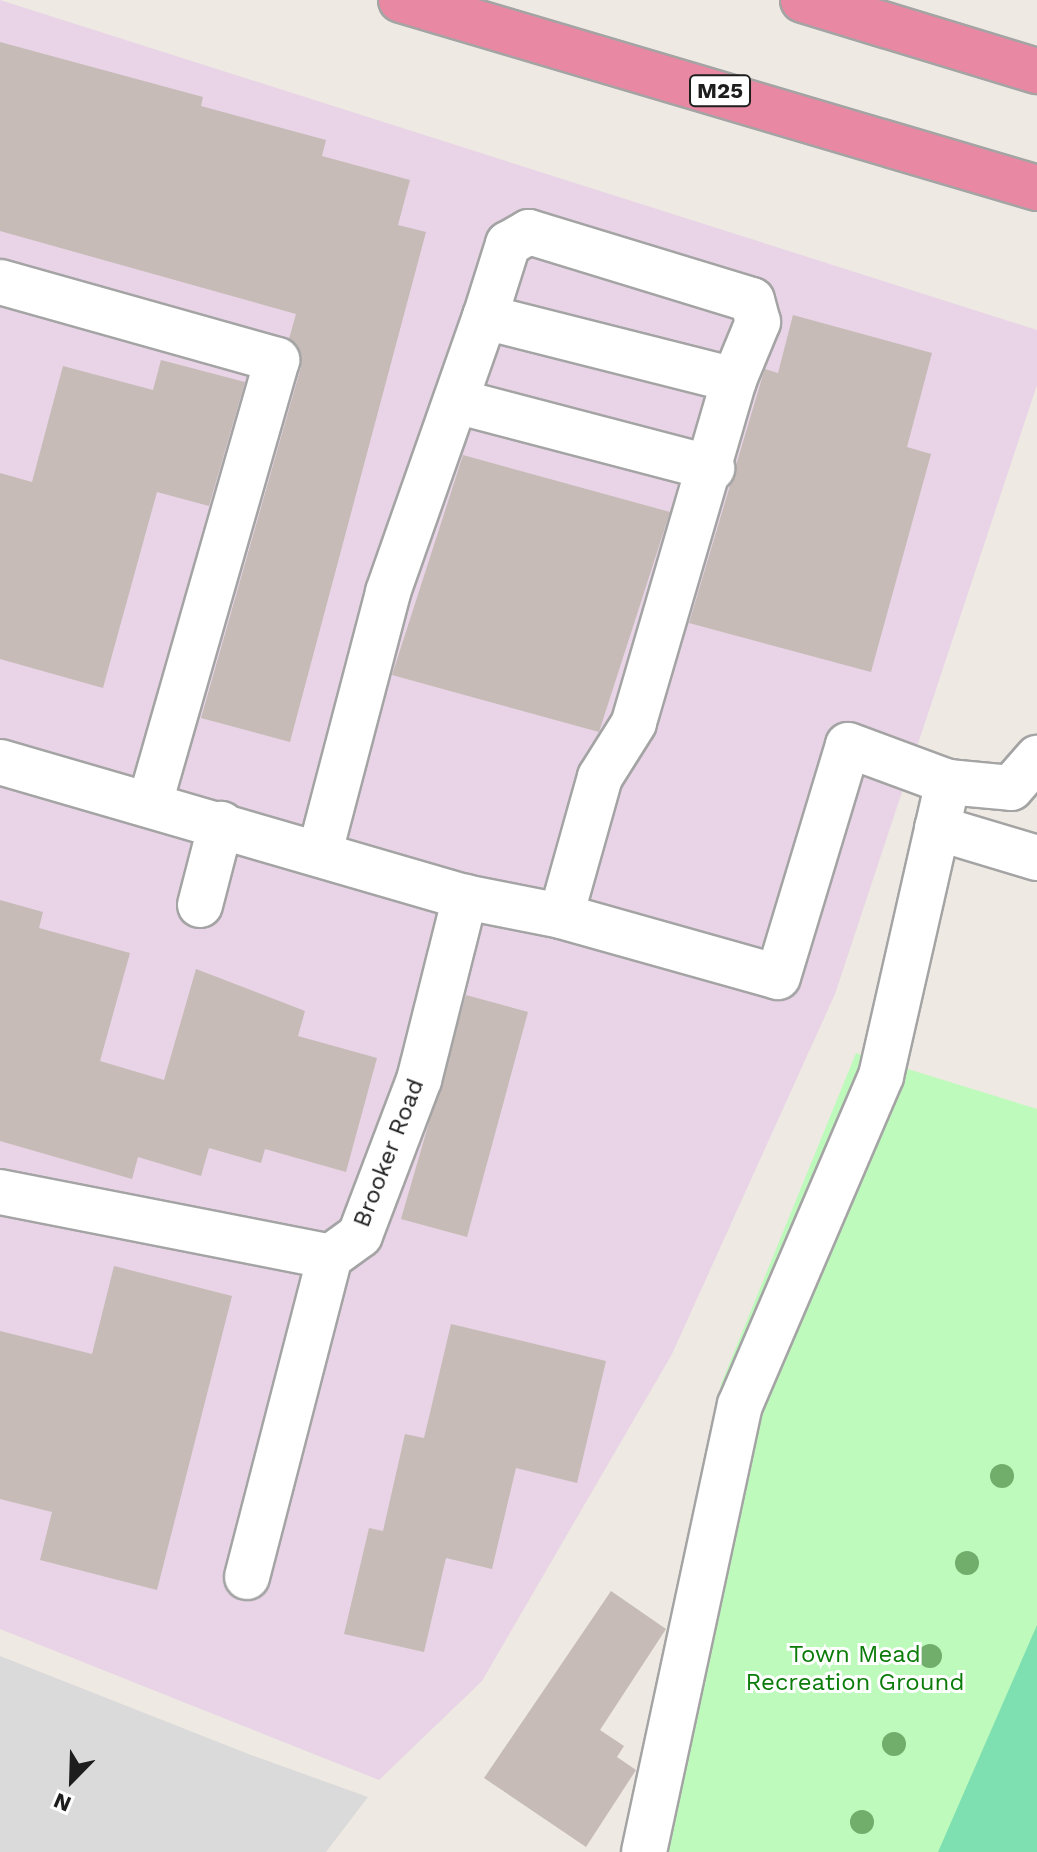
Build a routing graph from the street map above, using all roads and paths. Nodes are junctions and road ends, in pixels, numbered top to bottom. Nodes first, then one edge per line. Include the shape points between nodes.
1 (401, 0) edge
2 (803, 0) edge
3 (1037, 71) edge
4 (1037, 188) edge
5 (0, 282) edge
6 (485, 317) junction
7 (734, 380) junction
8 (456, 401) junction
9 (712, 468) junction
10 (1037, 758) edge
11 (0, 762) edge
12 (948, 782) junction
13 (150, 804) junction
14 (221, 824) junction
15 (937, 828) junction
16 (320, 852) junction
17 (1037, 858) edge
18 (465, 897) junction
19 (200, 905) dead end
20 (561, 916) junction
21 (0, 1192) edge
22 (330, 1257) junction
23 (247, 1577) dead end
24 (644, 1852) edge

1 - 4 highway, M25
2 - 3 highway
5 - 13 street via 277,360
6 - 7 street
6 - 7 street via 508,244 529,232 752,300 758,322
6 - 8 street
7 - 9 street
8 - 9 street
8 - 16 street via 388,592
9 - 20 street via 634,723 600,777
10 - 12 street via 1011,788
11 - 13 street
12 - 15 street
12 - 20 street via 848,745 778,977
13 - 14 street
14 - 16 street
14 - 19 street
15 - 17 street
15 - 24 street via 881,1076 740,1405
16 - 18 street
18 - 20 street
18 - 22 street, Brooker Road via 419,1080 360,1235
21 - 22 street
22 - 23 street

